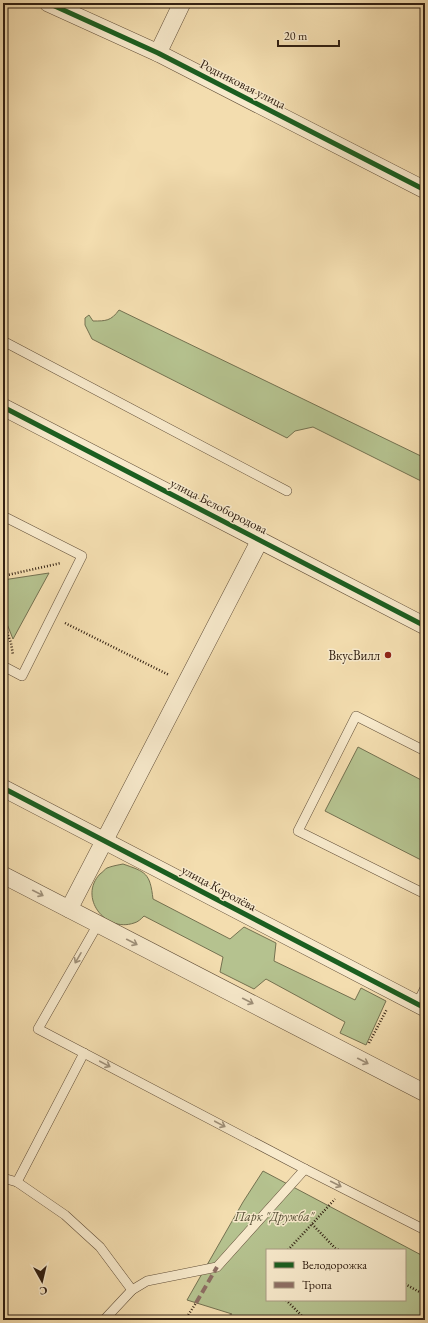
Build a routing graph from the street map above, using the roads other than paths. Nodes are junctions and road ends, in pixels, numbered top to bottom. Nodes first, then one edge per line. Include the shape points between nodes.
1 (48, 3) edge
2 (182, 3) edge
3 (158, 53) junction
4 (425, 190) edge
5 (3, 341) edge
6 (3, 406) edge
7 (288, 491) dead end
8 (3, 516) edge
9 (260, 540) junction
10 (425, 626) edge
11 (3, 666) edge
12 (425, 751) edge
13 (3, 788) edge
14 (105, 841) junction
15 (3, 875) edge
16 (425, 894) edge
17 (69, 909) junction
18 (98, 924) junction
19 (425, 988) edge
20 (421, 1006) edge
21 (84, 1053) junction
22 (425, 1093) edge
23 (305, 1169) junction
24 (3, 1178) edge
25 (17, 1182) junction
26 (425, 1230) edge
27 (132, 1290) junction
28 (104, 1320) edge

1 - 3 street, Родниковая улица
2 - 3 street
3 - 4 street, Родниковая улица
5 - 7 lane
6 - 9 street, улица Белобородова
8 - 11 lane via 82,556 22,676
9 - 10 street, улица Белобородова
9 - 14 street
12 - 16 lane via 356,716 298,831
13 - 14 street, улица Королёва
14 - 17 street
14 - 20 street, улица Королёва
15 -> 17 street
17 - 18 street
18 -> 21 lane via 38,1029
18 -> 22 street
19 - 20 lane
21 -> 23 lane
21 - 25 lane
23 -> 26 lane
23 - 27 lane via 217,1267 148,1281
24 - 25 lane
25 - 27 lane via 65,1215 100,1247
27 - 28 lane

